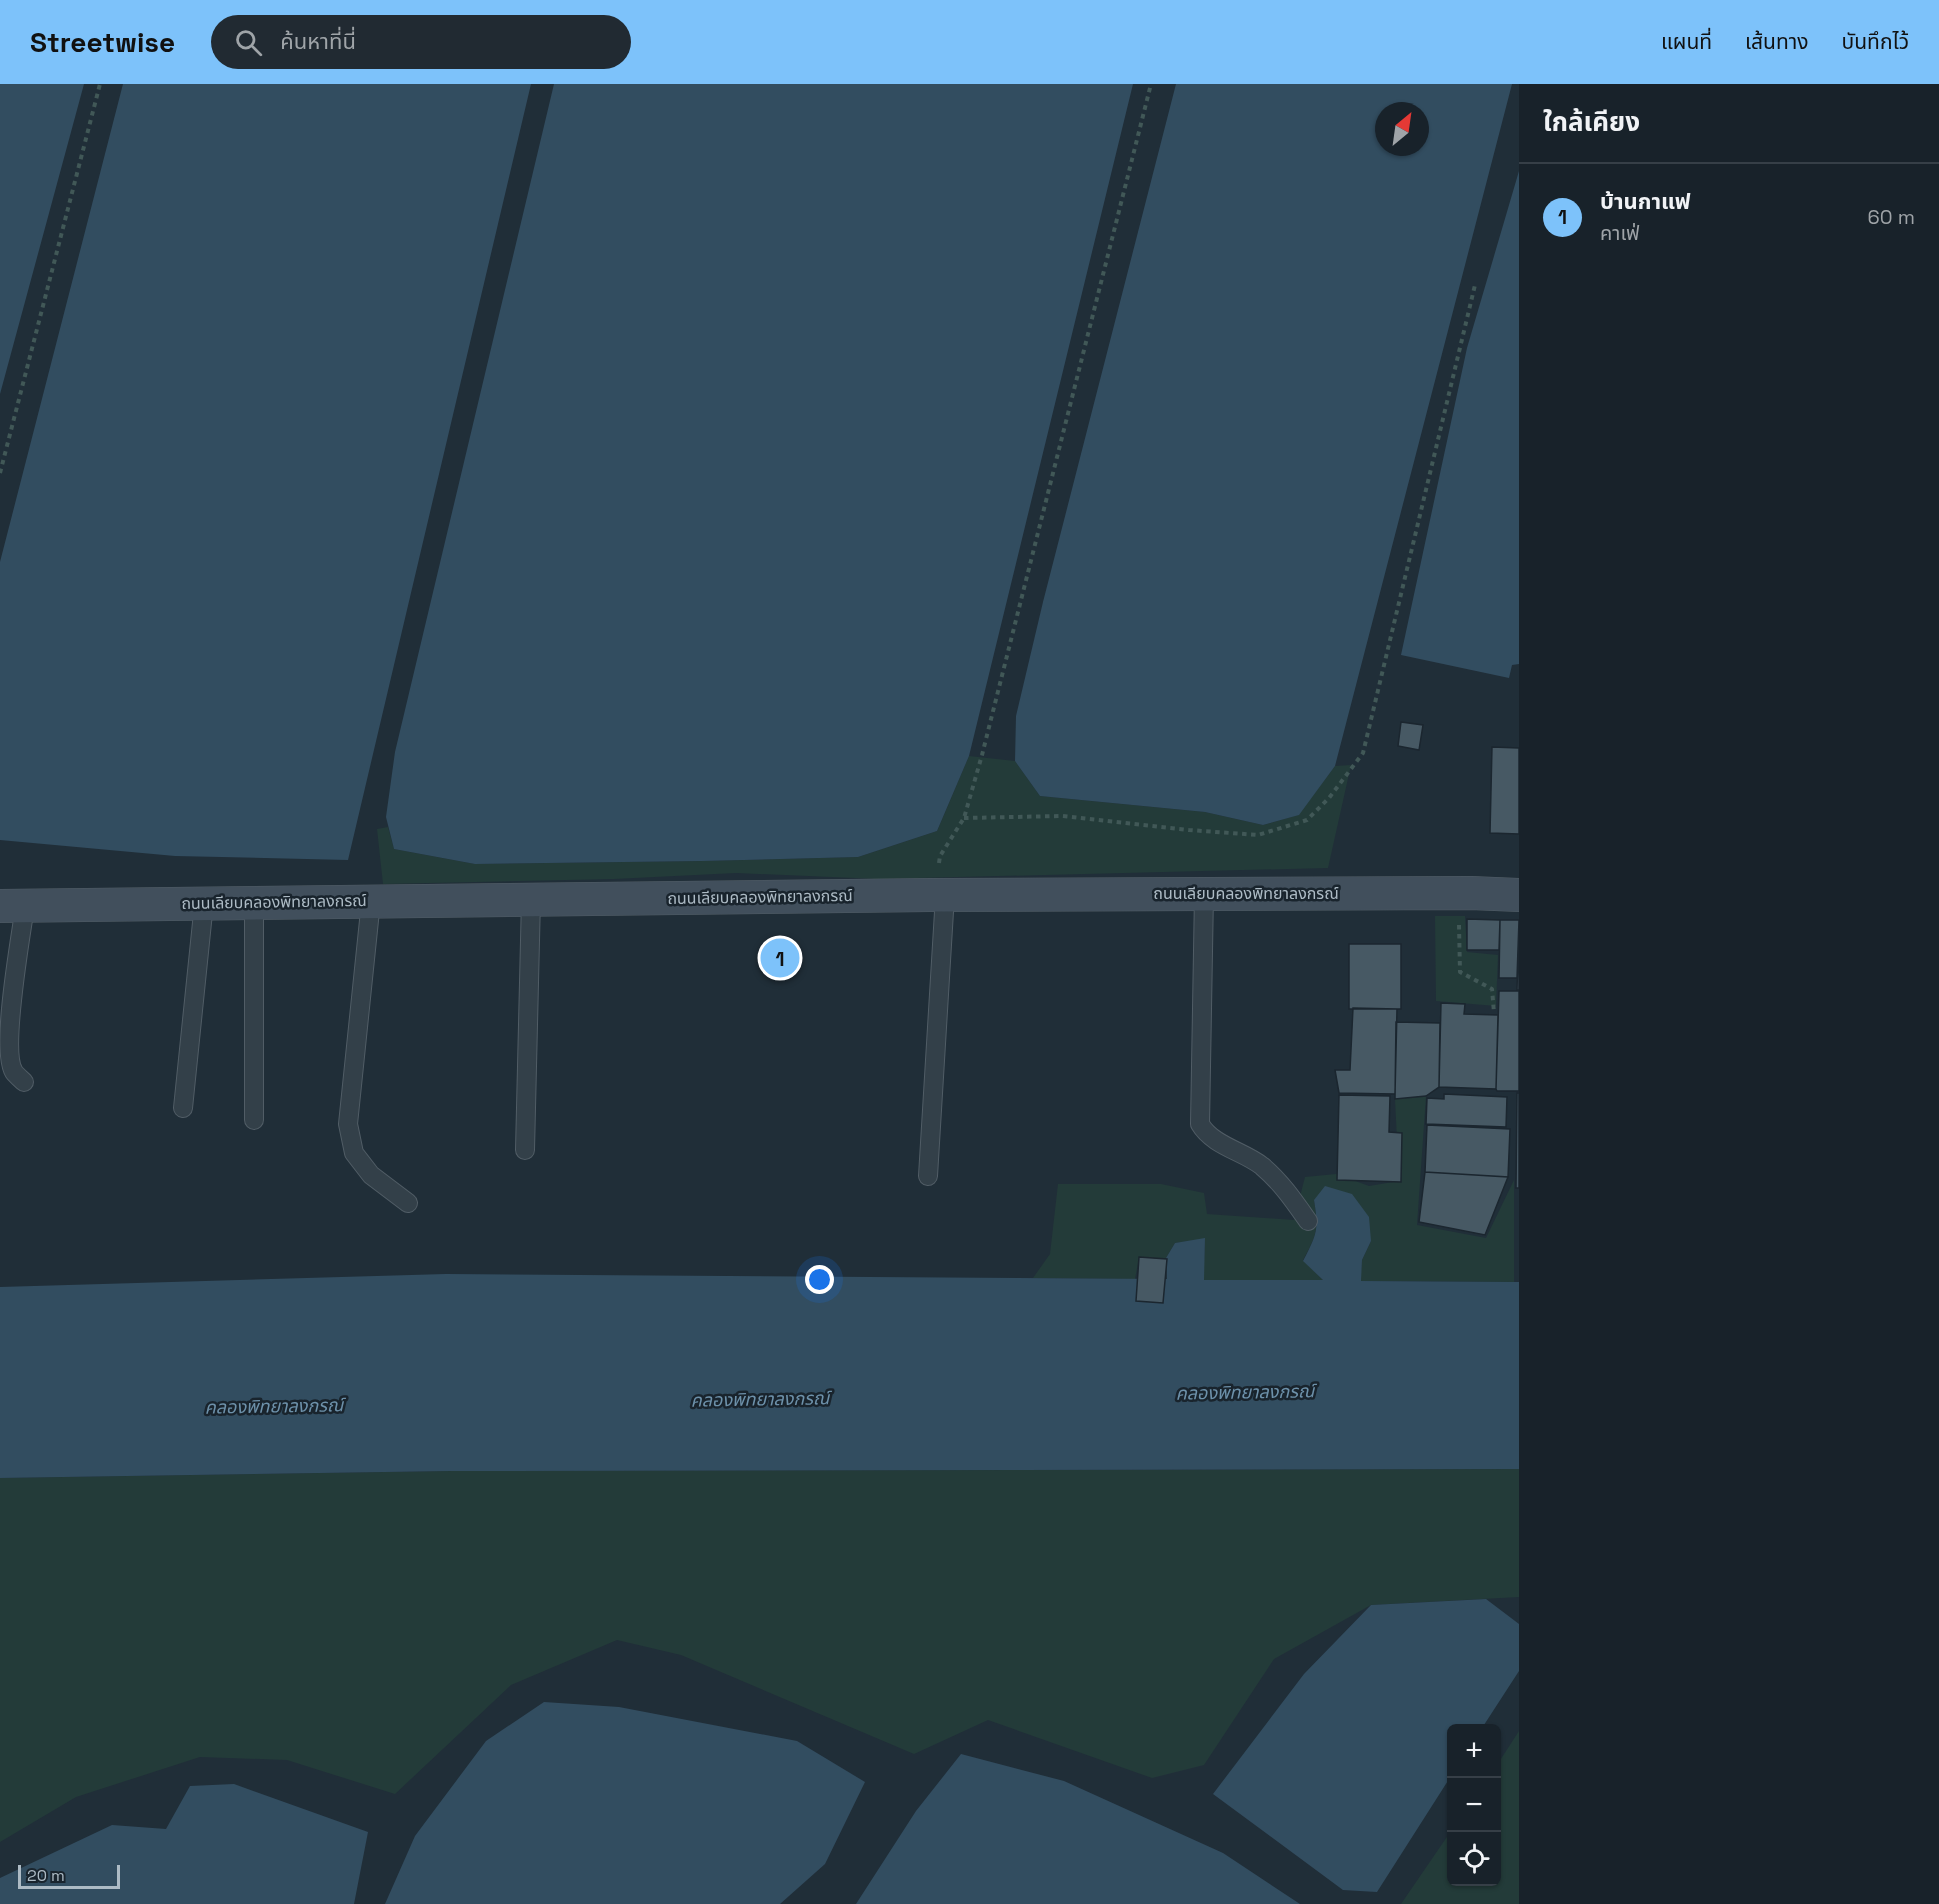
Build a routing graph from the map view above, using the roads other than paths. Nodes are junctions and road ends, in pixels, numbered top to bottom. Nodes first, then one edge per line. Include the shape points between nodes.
1 (1204, 894) junction
2 (938, 895) junction
3 (1519, 895) edge
4 (531, 899) junction
5 (371, 901) junction
6 (254, 902) junction
7 (204, 903) junction
8 (12, 906) edge
9 (24, 1082) dead end
10 (183, 1108) dead end
11 (254, 1120) dead end
12 (525, 1150) dead end
13 (928, 1176) dead end
14 (408, 1203) dead end
15 (1308, 1221) dead end

1 - 2 main road, ถนนเลียบคลองพิทยาลงกรณ์
1 - 3 main road, ถนนเลียบคลองพิทยาลงกรณ์
1 - 15 lane via 1200,1124 1206,1134 1260,1165 1281,1184
2 - 4 main road, ถนนเลียบคลองพิทยาลงกรณ์
2 - 13 lane
4 - 5 main road, ถนนเลียบคลองพิทยาลงกรณ์
4 - 12 lane
5 - 6 main road, ถนนเลียบคลองพิทยาลงกรณ์
5 - 14 lane via 348,1124 354,1153 371,1175
6 - 7 main road, ถนนเลียบคลองพิทยาลงกรณ์
6 - 11 lane
7 - 8 main road, ถนนเลียบคลองพิทยาลงกรณ์
7 - 10 lane
8 - 9 lane via 9,1055 13,1071

